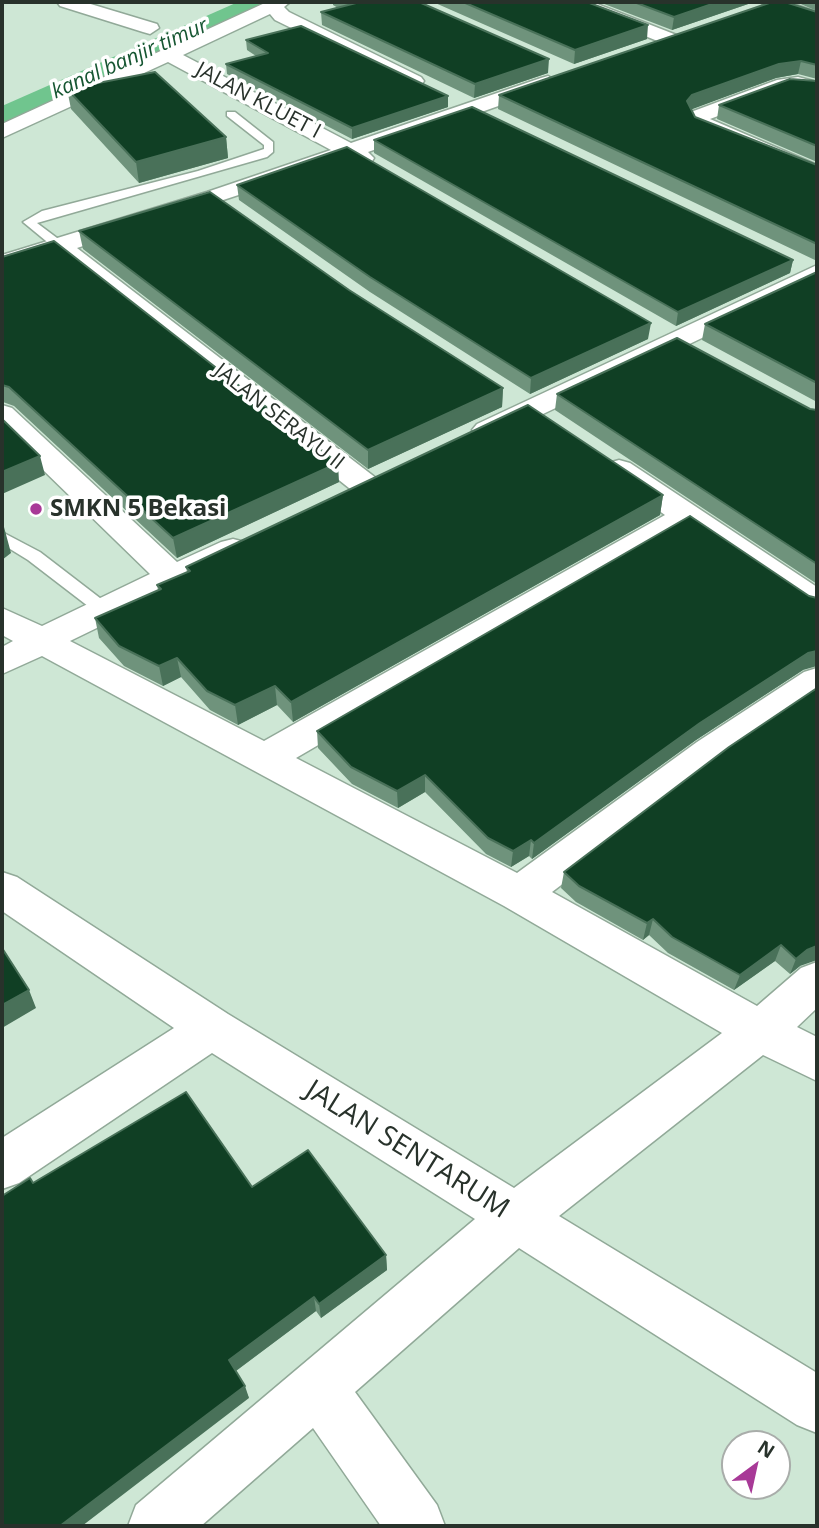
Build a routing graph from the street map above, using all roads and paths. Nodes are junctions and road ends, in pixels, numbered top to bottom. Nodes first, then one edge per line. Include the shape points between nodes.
1 (66, 2) edge
2 (577, 2) edge
3 (775, 2) edge
4 (276, 4) edge
5 (749, 13) edge
6 (817, 18) edge
7 (150, 29) dead end
8 (698, 31) edge
9 (672, 40) junction
10 (635, 53) edge
11 (167, 54) junction
12 (562, 68) dead end
13 (817, 88) edge
14 (470, 108) junction
15 (231, 114) dead end
16 (505, 124) edge
17 (2, 132) edge
18 (348, 149) junction
19 (384, 170) edge
20 (202, 173) junction
21 (817, 173) edge
22 (215, 197) junction
23 (238, 213) edge
24 (61, 247) junction
25 (2, 263) edge
26 (811, 271) edge
27 (647, 324) edge
28 (689, 347) junction
29 (2, 414) edge
30 (460, 442) edge
31 (598, 455) edge
32 (365, 485) edge
33 (687, 516) junction
34 (2, 537) edge
35 (257, 537) edge
36 (174, 578) junction
37 (817, 603) edge
38 (103, 609) junction
39 (2, 620) edge
40 (45, 642) junction
41 (2, 662) edge
42 (817, 681) edge
43 (264, 759) junction
44 (2, 889) edge
45 (519, 894) junction
46 (817, 981) edge
47 (212, 1028) junction
48 (760, 1031) junction
49 (817, 1060) edge
50 (2, 1166) edge
51 (515, 1218) junction
52 (319, 1389) junction
53 (817, 1405) edge
54 (157, 1526) edge
55 (416, 1526) edge

1 - 7 street
2 - 9 street
3 - 5 street
3 - 6 street
4 - 11 street
4 - 14 street via 282,16
8 - 9 street
9 - 10 street
11 - 17 street
11 - 18 street, JALAN KLUET I
12 - 14 street
13 - 21 street via 784,84 698,116 702,124
14 - 16 street
14 - 18 street
15 - 20 lane via 269,145 269,150
18 - 19 street, JALAN KLUET I
18 - 22 street
20 - 22 lane
20 - 24 lane via 29,222
22 - 23 street
22 - 24 street
24 - 25 street
24 - 32 street, JALAN SERAYU II
26 - 28 street
27 - 28 street
28 - 30 street
29 - 36 street
31 - 33 street
33 - 37 street
33 - 43 street
34 - 38 lane
35 - 36 street
36 - 38 street
38 - 40 street
39 - 40 street
40 - 41 street
40 - 43 street
42 - 45 street via 710,752
43 - 45 street
44 - 47 street, JALAN SENTARUM
45 - 48 street
46 - 48 street
47 - 50 street
47 - 51 street, JALAN SENTARUM
48 - 49 street
48 - 51 street
51 - 52 street
51 - 53 street, JALAN SENTARUM
52 - 54 street
52 - 55 street

